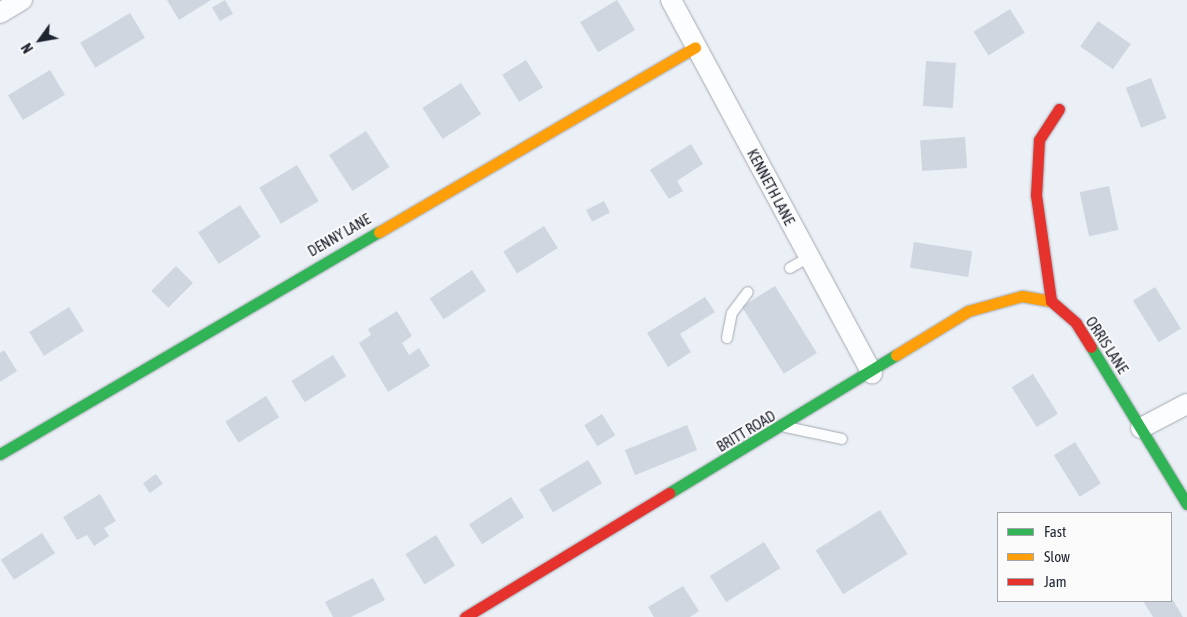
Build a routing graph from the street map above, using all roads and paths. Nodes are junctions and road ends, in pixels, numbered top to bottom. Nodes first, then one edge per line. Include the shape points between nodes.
1 (22, 0) edge
2 (671, 0) edge
3 (0, 13) edge
4 (695, 46) junction
5 (1059, 109) dead end
6 (809, 257) junction
7 (790, 268) dead end
8 (748, 292) dead end
9 (1051, 301) junction
10 (727, 338) dead end
11 (872, 373) junction
12 (1187, 404) edge
13 (782, 426) junction
14 (1141, 428) junction
15 (842, 439) dead end
16 (0, 454) edge
17 (1187, 504) edge
18 (465, 617) edge

1 - 3 street
2 - 4 street, KENNETH LANE
4 - 6 street, KENNETH LANE
4 - 16 street, DENNY LANE
5 - 9 street via 1039,140 1036,195
6 - 7 lane
6 - 11 street, KENNETH LANE
8 - 10 lane via 732,313
9 - 11 street, BRITT ROAD via 1022,296 968,311
9 - 14 street, ORRIS LANE via 1076,323
11 - 13 street, BRITT ROAD
12 - 14 street
13 - 15 lane
13 - 18 street, BRITT ROAD
14 - 17 street, ORRIS LANE

